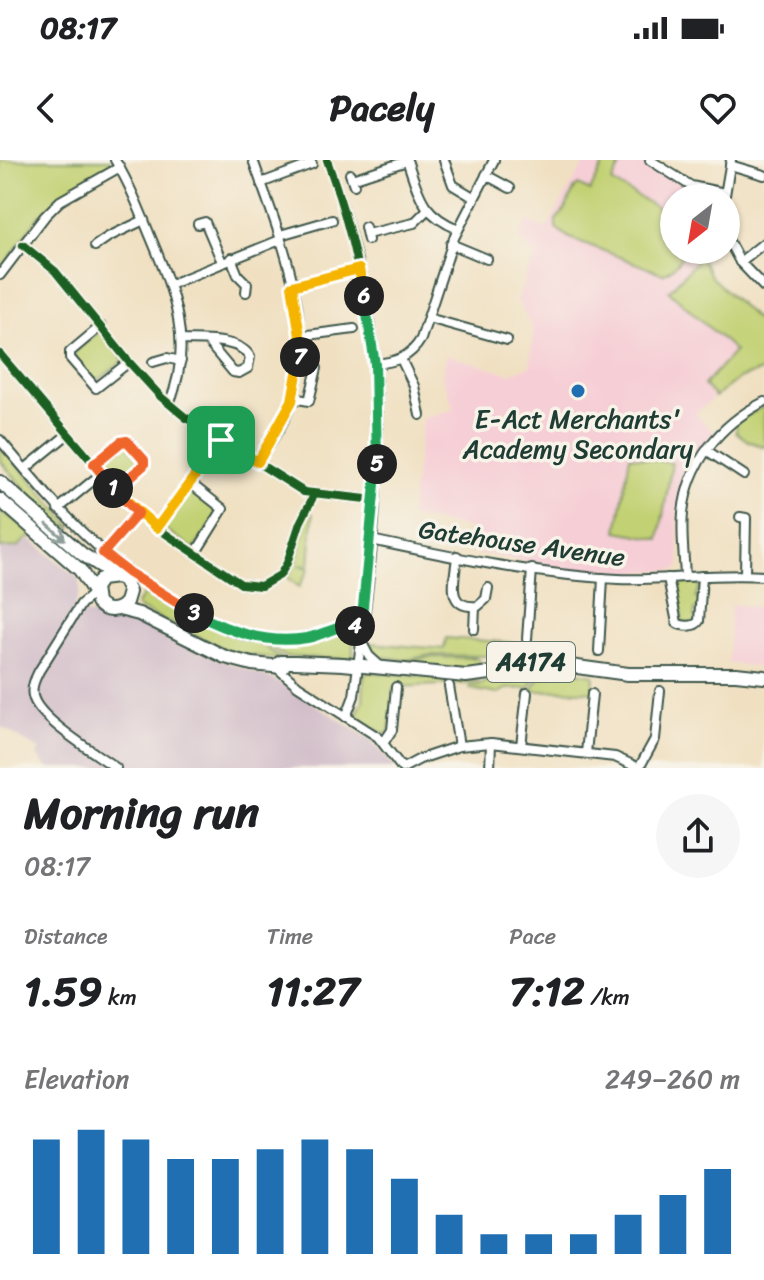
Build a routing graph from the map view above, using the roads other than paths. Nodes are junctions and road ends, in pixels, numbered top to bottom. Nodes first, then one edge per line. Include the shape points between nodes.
1 (253, 160) edge
2 (327, 160) edge
3 (444, 160) edge
4 (494, 160) edge
5 (650, 160) edge
6 (407, 161) edge
7 (730, 162) edge
8 (117, 164) edge
9 (312, 164) dead end
10 (486, 175) junction
11 (764, 175) edge
12 (352, 179) dead end
13 (261, 183) junction
14 (688, 184) edge
15 (727, 184) edge
16 (510, 188) dead end
17 (473, 197) junction
18 (427, 210) junction
19 (144, 220) junction
20 (332, 220) dead end
21 (205, 222) dead end
22 (458, 229) junction
23 (367, 234) dead end
24 (280, 238) junction
25 (764, 243) edge
26 (451, 244) junction
27 (23, 245) junction
28 (101, 245) dead end
29 (487, 259) dead end
30 (226, 260) junction
31 (740, 262) joint
32 (359, 269) junction
33 (0, 275) edge
34 (171, 284) junction
35 (249, 285) dead end
36 (292, 286) junction
37 (764, 287) edge
38 (428, 318) junction
39 (101, 326) junction
40 (354, 329) dead end
41 (300, 336) junction
42 (182, 340) junction
43 (507, 340) dead end
44 (207, 341) junction
45 (0, 354) edge
46 (401, 359) junction
47 (300, 360) junction
48 (181, 361) junction
49 (129, 362) junction
50 (153, 362) dead end
51 (375, 364) junction
52 (293, 398) junction
53 (764, 402) edge
54 (169, 404) junction
55 (422, 411) dead end
56 (68, 434) junction
57 (0, 440) edge
58 (221, 440) junction
59 (706, 450) junction
60 (258, 462) junction
61 (94, 464) junction
62 (25, 469) junction
63 (101, 474) junction
64 (744, 475) dead end
65 (0, 482) edge
66 (190, 483) junction
67 (115, 490) junction
68 (314, 495) junction
69 (375, 500) junction
70 (0, 503) edge
71 (58, 509) junction
72 (138, 513) junction
73 (746, 518) dead end
74 (157, 528) junction
75 (371, 540) junction
76 (103, 553) junction
77 (195, 554) junction
78 (457, 556) junction
79 (532, 569) junction
80 (745, 574) junction
81 (685, 576) junction
82 (702, 576) junction
83 (764, 576) edge
84 (117, 577) junction
85 (603, 578) junction
86 (668, 578) junction
87 (488, 588) dead end
88 (94, 592) junction
89 (128, 598) junction
90 (101, 606) junction
91 (475, 607) junction
92 (80, 609) junction
93 (119, 609) junction
94 (139, 614) junction
95 (361, 627) junction
96 (474, 629) dead end
97 (360, 638) junction
98 (527, 639) dead end
99 (602, 647) dead end
100 (358, 665) junction
101 (275, 666) junction
102 (382, 667) junction
103 (764, 677) edge
104 (449, 686) dead end
105 (396, 687) dead end
106 (660, 691) dead end
107 (527, 693) dead end
108 (592, 694) dead end
109 (346, 717) junction
110 (384, 742) junction
111 (491, 743) junction
112 (459, 746) junction
113 (521, 746) junction
114 (586, 753) junction
115 (116, 768) edge
116 (402, 768) edge
117 (490, 768) edge
118 (639, 768) edge

1 - 13 street
2 - 32 street
3 - 17 street via 453,185
4 - 10 street
5 - 14 street
6 - 12 street
6 - 18 street
7 - 11 street
7 - 15 street
8 - 19 street
8 - 27 street via 60,201
9 - 13 street
10 - 16 street
10 - 17 street
13 - 24 street
17 - 22 street
18 - 22 street
18 - 23 street via 414,223
19 - 28 street
19 - 34 street
20 - 24 street
21 - 30 street
22 - 26 street
24 - 30 street
24 - 36 street
25 - 31 street
26 - 29 street
26 - 38 street
27 - 33 street
27 - 39 street via 55,271
30 - 34 street
30 - 35 street
31 - 37 street
32 - 36 street
32 - 51 street
34 - 42 street
36 - 41 street
38 - 43 street
38 - 46 street via 417,346
39 - 49 street
39 - 49 street via 70,352 70,358 96,388
40 - 41 street
41 - 47 street
42 - 44 street
42 - 48 street
44 - 44 street via 243,348 250,357 248,368 239,373 227,369
45 - 56 street
46 - 51 street
46 - 55 street
47 - 52 street
47 - 52 street via 317,368 311,398
48 - 50 street
48 - 54 street
49 - 54 street
51 - 69 street
52 - 60 street
53 - 59 street via 726,426
54 - 58 street
56 - 61 street
56 - 62 street
57 - 62 street
58 - 60 street
58 - 66 street
59 - 64 street
59 - 81 street via 684,505
60 - 68 street
61 - 63 street
61 - 67 street via 124,440 144,460
62 - 71 street
63 - 67 street
63 - 71 street
65 -> 84 highway via 82,554
66 - 74 street
66 - 77 street via 223,509
67 - 72 street
68 - 69 street
68 - 77 street via 284,570 267,584 241,584
69 - 75 street
70 - 88 highway via 80,570
71 - 76 street
72 - 74 street
72 - 76 street
73 - 80 street
74 - 77 street
75 - 78 street, Gatehouse Avenue
75 - 95 street
76 - 95 street via 166,598 239,633 292,639 347,625
78 - 79 street, Gatehouse Avenue
78 - 91 street via 454,596
79 - 85 street, Gatehouse Avenue
79 - 98 street
80 - 82 street, Gatehouse Avenue
80 - 83 street, Gatehouse Avenue
81 - 82 street, Gatehouse Avenue
81 - 86 street, Gatehouse Avenue
82 - 86 street via 699,621 681,626
84 - 88 highway via 101,579
84 - 89 highway via 127,587
85 - 86 street, Gatehouse Avenue
85 - 99 street
87 - 91 street via 486,599
88 - 90 highway
88 - 92 street
89 - 93 highway
89 - 94 highway, A4174
90 - 92 street
90 - 93 highway
91 - 96 street
92 - 115 street via 34,679 33,697 44,713
93 - 94 highway, A4174
94 - 101 highway, A4174 via 225,657
95 - 97 street
97 - 100 street
97 - 102 street
100 - 101 highway, A4174
100 - 102 highway, A4174
100 - 109 street
101 - 109 street
102 - 103 highway, A4174 via 482,669 564,659 640,673
104 - 112 street
105 - 110 street via 392,730
106 - 118 street via 655,739
107 - 113 street
108 - 114 street
109 - 110 street
110 - 116 street
111 - 112 street
111 - 113 street
111 - 117 street
112 - 116 street
113 - 114 street
114 - 118 street via 615,757

